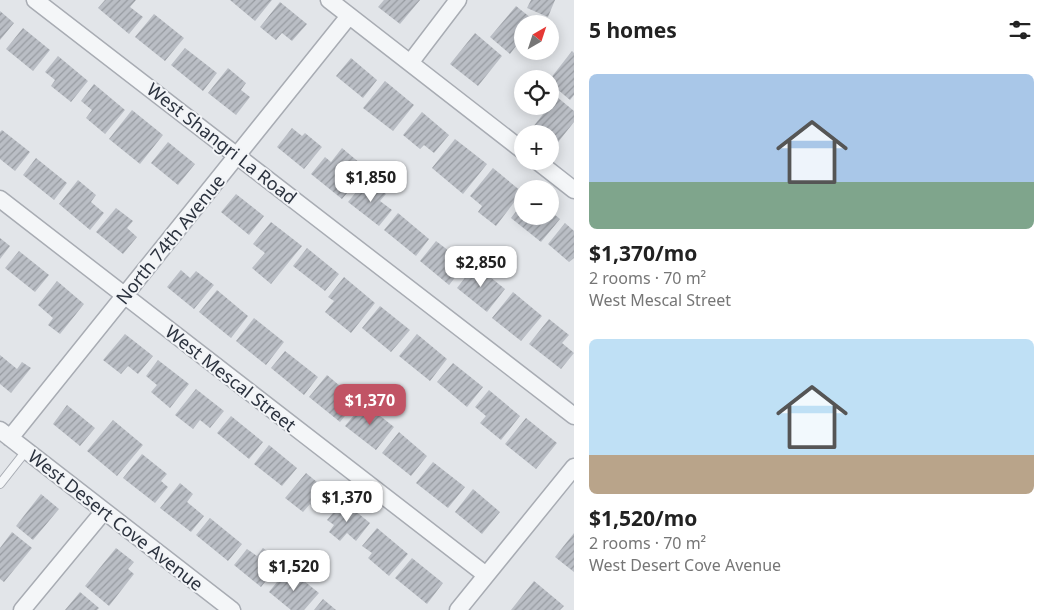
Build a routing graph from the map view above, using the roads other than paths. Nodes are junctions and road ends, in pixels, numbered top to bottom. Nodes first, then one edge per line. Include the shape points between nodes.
1 (35, 0) edge
2 (329, 0) edge
3 (458, 0) edge
4 (349, 16) junction
5 (410, 62) junction
6 (514, 144) edge
7 (238, 156) junction
8 (552, 170) edge
9 (572, 183) edge
10 (0, 199) edge
11 (124, 295) junction
12 (574, 416) edge
13 (5, 434) edge
14 (26, 451) junction
15 (574, 467) edge
16 (0, 484) edge
17 (104, 511) junction
18 (486, 575) junction
19 (223, 607) edge
20 (22, 610) edge
21 (458, 610) edge

1 - 7 street, West Shangri La Road
2 - 4 street
3 - 5 street
4 - 5 street
4 - 7 street, North 74th Avenue
5 - 6 street
7 - 11 street, North 74th Avenue
7 - 12 street, West Shangri La Road
8 - 9 street
10 - 11 street, West Mescal Street
11 - 13 street, North 74th Avenue
11 - 18 street, West Mescal Street
13 - 14 street, West Desert Cove Avenue
14 - 16 lane
14 - 17 street, West Desert Cove Avenue
15 - 18 street
17 - 19 street, West Desert Cove Avenue
17 - 20 street
18 - 21 street

